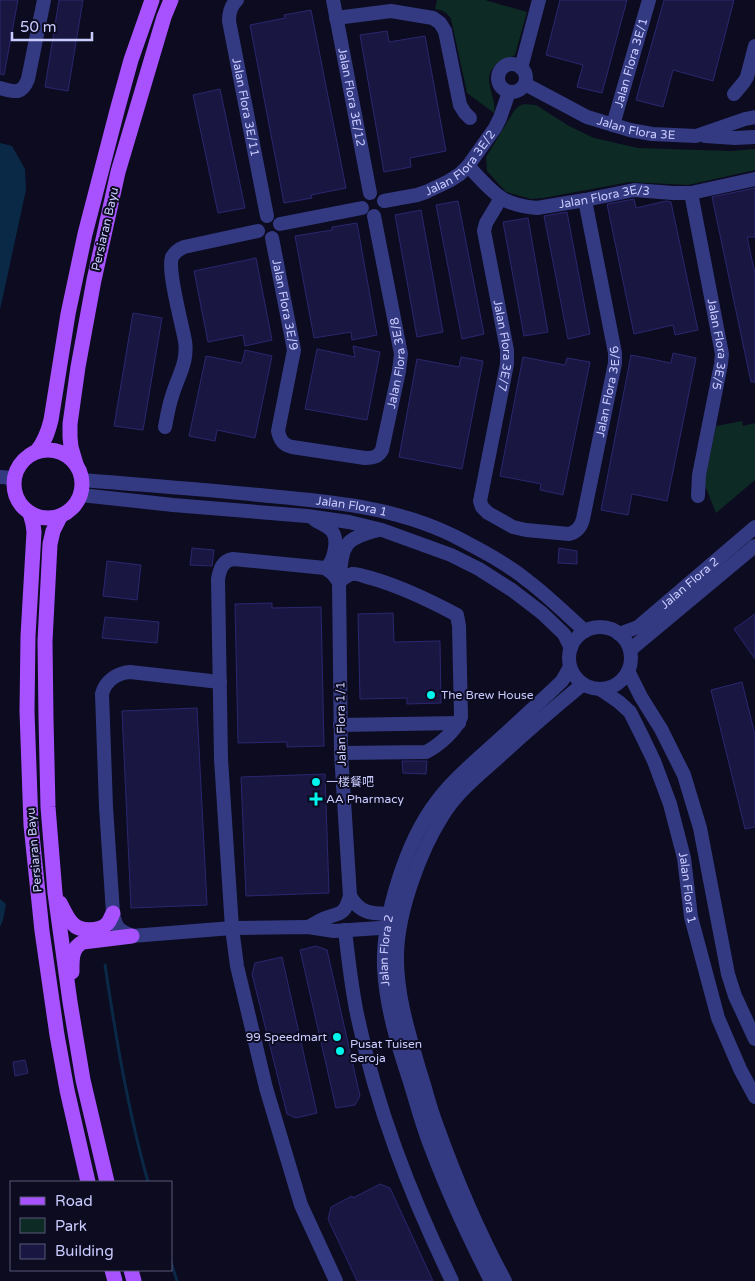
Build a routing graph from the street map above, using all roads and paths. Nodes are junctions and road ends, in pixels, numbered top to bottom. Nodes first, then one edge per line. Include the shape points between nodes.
1 (44, 0) edge
2 (152, 0) edge
3 (171, 0) edge
4 (237, 0) edge
5 (332, 0) edge
6 (539, 0) edge
7 (649, 0) edge
8 (336, 18) junction
9 (755, 46) edge
10 (521, 68) junction
11 (525, 84) junction
12 (0, 88) edge
13 (509, 92) junction
14 (734, 94) dead end
15 (755, 117) edge
16 (470, 118) dead end
17 (613, 125) junction
18 (696, 136) junction
19 (755, 137) edge
20 (468, 166) junction
21 (755, 178) edge
22 (370, 193) junction
23 (691, 193) junction
24 (501, 198) junction
25 (384, 200) junction
26 (585, 200) junction
27 (362, 208) junction
28 (267, 216) junction
29 (374, 216) junction
30 (280, 224) junction
31 (258, 231) junction
32 (272, 238) junction
33 (165, 428) dead end
34 (38, 451) junction
35 (326, 451) joint
36 (76, 464) junction
37 (7, 478) edge
38 (82, 480) junction
39 (81, 496) junction
40 (698, 496) dead end
41 (30, 513) junction
42 (307, 516) junction
43 (60, 517) junction
44 (755, 527) edge
45 (382, 530) junction
46 (526, 530) joint
47 (755, 546) edge
48 (325, 568) junction
49 (339, 582) junction
50 (585, 631) junction
51 (619, 634) junction
52 (571, 648) junction
53 (630, 650) junction
54 (570, 667) junction
55 (628, 671) junction
56 (220, 682) junction
57 (583, 684) junction
58 (600, 689) junction
59 (459, 723) junction
60 (340, 725) junction
61 (341, 753) junction
62 (55, 893) junction
63 (350, 896) junction
64 (113, 913) junction
65 (395, 920) junction
66 (308, 927) junction
67 (232, 928) junction
68 (345, 930) junction
69 (132, 936) junction
70 (70, 1002) junction
71 (755, 1039) edge
72 (755, 1097) edge
73 (88, 1181) edge
74 (107, 1181) edge
75 (336, 1281) edge
76 (452, 1281) edge
77 (491, 1281) edge
78 (505, 1281) edge

1 - 12 street via 25,86 13,92
2 - 34 main road, Persiaran Bayu via 131,60 85,234 51,420
3 - 36 main road, Persiaran Bayu via 118,172 94,280 70,424
4 - 28 street, Jalan Flora 3E/11 via 230,11 229,21
5 - 8 street, Jalan Flora 3E/12
6 - 10 street
7 - 17 street, Jalan Flora 3E/1
8 - 16 street via 386,11 437,20 445,31 460,105
8 - 22 street, Jalan Flora 3E/12
9 - 14 street via 747,77
10 - 11 street via 526,75
10 - 13 street via 508,65 499,74 499,83
11 - 13 street via 519,91
11 - 17 street, Jalan Flora 3E via 582,114
13 - 20 street, Jalan Flora 3E/2 via 500,118
15 - 18 street, Jalan Flora 3E
17 - 18 street, Jalan Flora 3E via 652,134
18 - 19 street
20 - 24 street, Jalan Flora 3E/3
20 - 25 street, Jalan Flora 3E/2 via 449,181 426,192
21 - 23 street, Jalan Flora 3E/3
22 - 25 street via 377,193
22 - 27 street via 362,200
23 - 26 street, Jalan Flora 3E/3 via 639,189
23 - 40 street, Jalan Flora 3E/5 via 722,354 699,475
24 - 26 street, Jalan Flora 3E/3 via 530,208
24 - 46 street, Jalan Flora 3E/7 via 484,231 507,364 480,501 488,513
25 - 29 street via 383,210
26 - 46 street, Jalan Flora 3E/6 via 614,353 614,370 582,524 569,534
27 - 29 street
27 - 30 street
28 - 30 street via 274,217
28 - 31 street via 260,220
29 - 35 street, Jalan Flora 3E/8 via 400,348 399,371 380,453 374,458 365,458
30 - 32 street via 278,234
31 - 32 street via 262,236
31 - 33 street via 184,247 172,257 186,356 172,394
32 - 35 street, Jalan Flora 3E/9 via 294,350 279,436 287,446
34 - 36 main road via 63,452
34 - 37 main road, Persiaran Bayu via 22,461
36 - 38 main road, Persiaran Bayu
37 - 41 main road, Persiaran Bayu via 22,506
38 - 39 main road, Persiaran Bayu
38 - 50 street, Jalan Flora 1 via 330,502 416,521 489,555 528,581
39 - 42 street, Jalan Flora 1
39 - 43 main road, Persiaran Bayu via 76,505
41 - 43 main road via 39,517
41 - 73 main road, Persiaran Bayu via 34,532 27,711 31,825 57,1035
42 - 45 street, Jalan Flora 1
42 - 48 street via 330,529 335,536 331,562
43 - 62 main road, Persiaran Bayu via 50,544 46,641 48,807
44 - 51 street, Jalan Flora 2 via 638,627
45 - 49 street, Jalan Flora 1/1 via 363,534 348,542
45 - 52 street, Jalan Flora 1 via 451,555 479,569 542,613 564,634
47 - 53 street, Jalan Flora 2
48 - 49 street
48 - 56 street via 233,559 222,565 218,579
49 - 59 street via 356,574 399,587 456,615 459,626
49 - 60 street, Jalan Flora 1/1
50 - 51 street via 602,627
50 - 52 street
51 - 53 street
52 - 54 street
53 - 55 street
54 - 57 street
54 - 65 street, Jalan Flora 2 via 562,681 460,775 436,802 405,863
55 - 58 street via 617,684
55 - 71 street, Jalan Flora 1 via 684,775 700,828 728,974
56 - 64 street via 130,672 119,674 103,688
56 - 67 street via 223,802
57 - 58 street, Jalan Flora 1
57 - 65 street, Jalan Flora 2 via 480,774 443,814 422,853
58 - 72 street, Jalan Flora 1 via 630,712 654,761 670,804 684,858 691,917 718,1018
59 - 60 street
59 - 61 street via 426,752
60 - 61 street, Jalan Flora 1/1
61 - 63 street, Jalan Flora 1/1
62 - 64 main road via 66,916 78,928 101,928
62 - 70 main road, Persiaran Bayu
63 - 65 street via 360,909
63 - 66 street via 339,915
64 - 69 street via 118,929
65 - 68 street
65 - 77 street, Jalan Flora 2 via 384,968 403,1060 431,1149
65 - 78 street, Jalan Flora 2 via 402,1003 436,1124 460,1188
66 - 67 street
66 - 68 street
67 - 69 street
67 - 75 street via 236,966 266,1088 301,1205
68 - 76 street via 356,1010 381,1104 409,1186
69 - 70 main road via 78,944 72,957
70 - 74 main road, Persiaran Bayu via 83,1080

